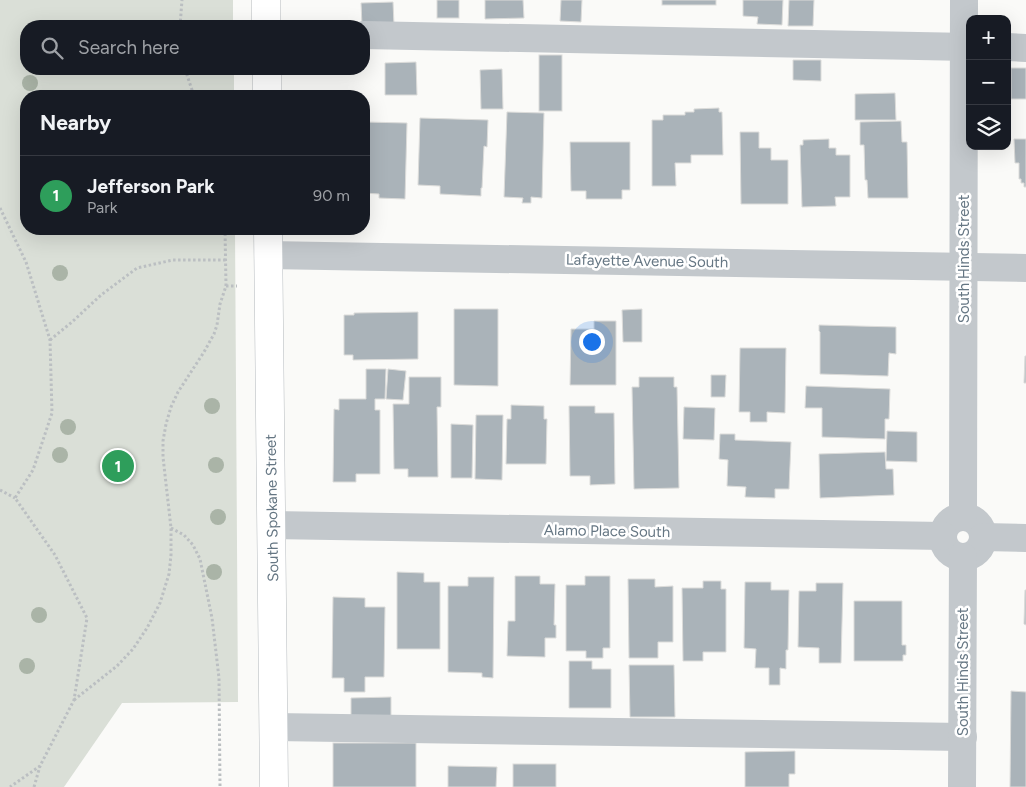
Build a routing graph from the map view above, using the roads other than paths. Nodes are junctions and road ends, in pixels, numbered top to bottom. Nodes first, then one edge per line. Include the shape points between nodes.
1 (266, 0) edge
2 (964, 0) edge
3 (266, 20) edge
4 (370, 34) edge
5 (966, 47) edge
6 (1011, 47) edge
7 (1026, 48) edge
8 (266, 75) edge
9 (267, 90) edge
10 (268, 242) edge
11 (964, 266) junction
12 (1026, 268) edge
13 (963, 517) junction
14 (272, 525) junction
15 (943, 536) junction
16 (983, 537) junction
17 (1026, 538) edge
18 (963, 557) junction
19 (274, 727) junction
20 (963, 737) junction
21 (274, 787) edge
22 (962, 787) edge

1 - 3 main road
2 - 5 street, South Hinds Street
4 - 5 street
5 - 11 street, South Hinds Street
6 - 7 street
8 - 9 main road
10 - 11 street, Lafayette Avenue South
10 - 14 main road, South Spokane Street
11 - 12 street, Lafayette Avenue South
11 - 13 street, South Hinds Street
13 - 15 street via 950,522
13 - 16 street via 978,524
14 - 15 street, Alamo Place South
14 - 19 main road, South Spokane Street
15 - 18 street via 948,551
16 - 17 street
16 - 18 street via 974,555
18 - 20 street, South Hinds Street
19 - 20 street
19 - 21 main road, South Spokane Street
20 - 22 street, South Hinds Street

